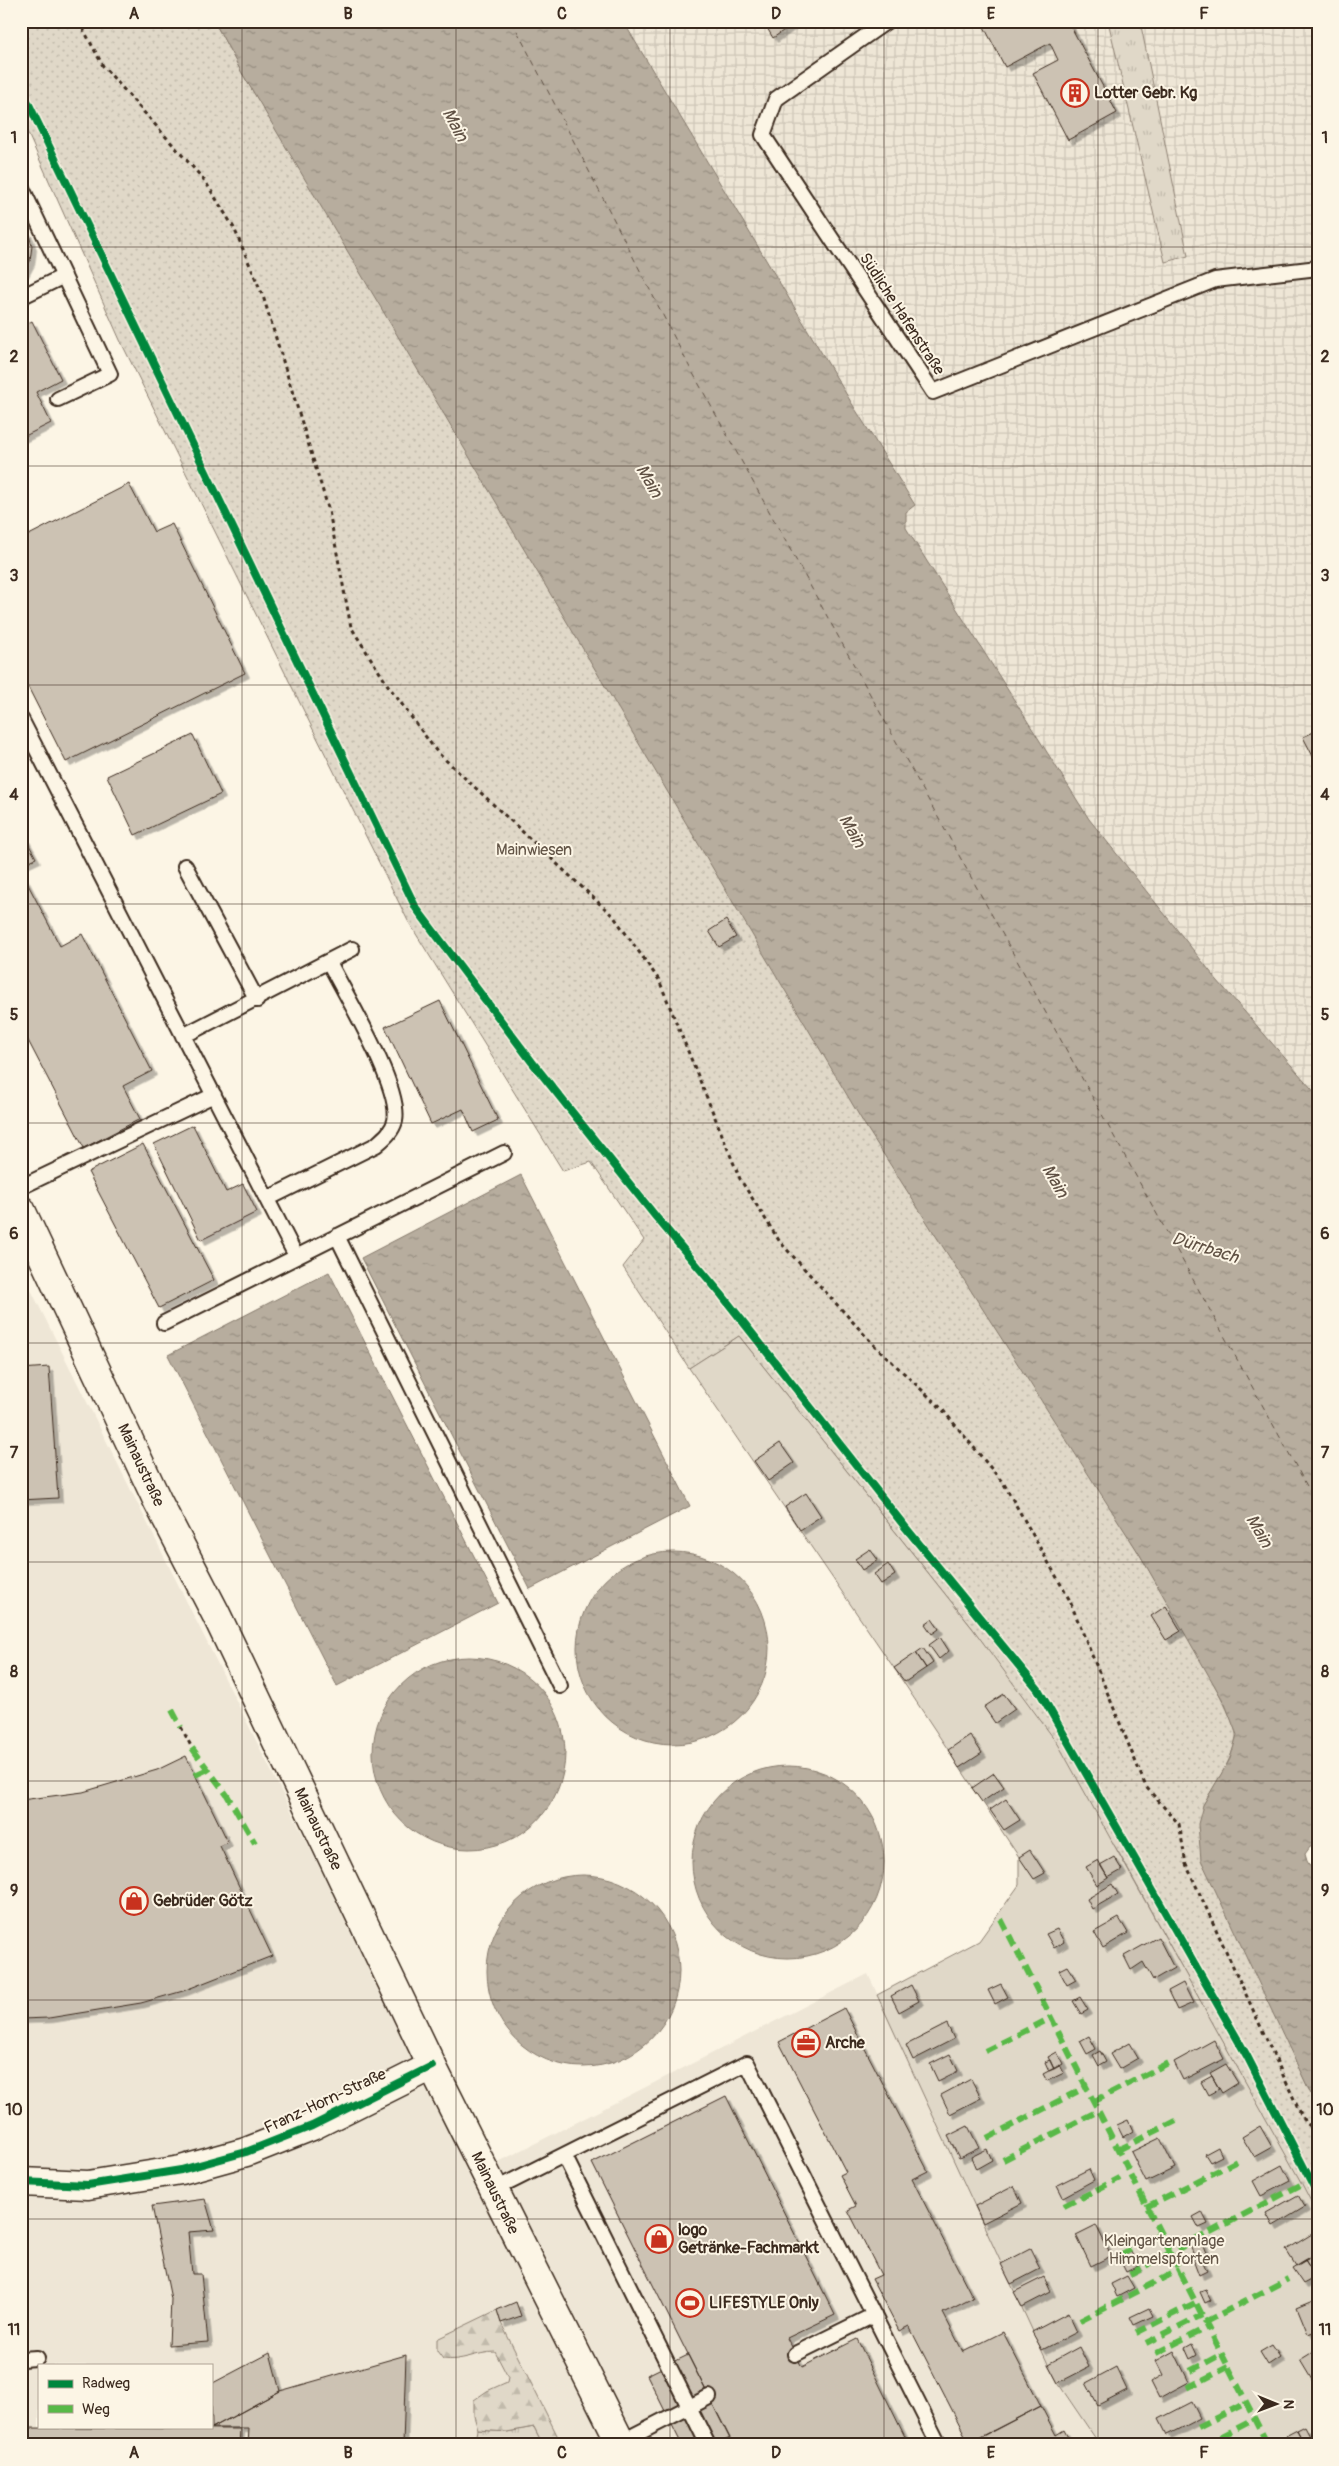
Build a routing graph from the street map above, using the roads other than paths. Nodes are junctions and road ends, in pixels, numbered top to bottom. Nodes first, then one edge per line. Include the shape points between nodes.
1 (887, 21) edge
2 (21, 186) edge
3 (1318, 268) edge
4 (64, 276) junction
5 (21, 297) edge
6 (58, 399) dead end
7 (21, 719) edge
8 (185, 866) dead end
9 (352, 949) dead end
10 (328, 962) junction
11 (257, 1000) junction
12 (183, 1036) junction
13 (214, 1095) junction
14 (504, 1153) dead end
15 (21, 1186) edge
16 (267, 1199) junction
17 (21, 1210) edge
18 (337, 1236) junction
19 (296, 1256) junction
20 (164, 1323) dead end
21 (560, 1686) dead end
22 (432, 2066) junction
23 (564, 2155) junction
24 (21, 2182) edge
25 (494, 2190) junction
26 (874, 2315) junction
27 (795, 2354) dead end
28 (37, 2358) dead end
29 (21, 2359) edge
30 (709, 2397) dead end
31 (690, 2407) junction
32 (621, 2443) edge
33 (708, 2445) edge
34 (939, 2445) edge

1 - 3 lane, Südliche Hafenstraße via 776,98 763,135 933,392 1215,280
2 - 4 lane
4 - 5 lane
4 - 6 lane via 110,374
7 - 12 lane
8 - 11 lane
9 - 10 lane
10 - 11 lane
10 - 16 lane via 381,1065 394,1099 395,1120 389,1133 376,1145
11 - 12 lane
12 - 13 lane
13 - 15 lane
13 - 16 lane
14 - 18 lane
16 - 19 lane
17 - 22 main road, Mainaustraße via 158,1502 216,1614
18 - 19 lane
18 - 21 lane
19 - 20 lane
22 - 24 main road, Franz-Horn-Straße via 312,2126 246,2152 181,2170 88,2185
22 - 25 main road, Mainaustraße
23 - 25 lane
23 - 26 lane via 748,2062
23 - 31 lane
25 - 32 main road, Mainaustraße
26 - 27 lane
26 - 34 lane
28 - 29 lane
30 - 31 lane
31 - 32 lane
31 - 33 lane

